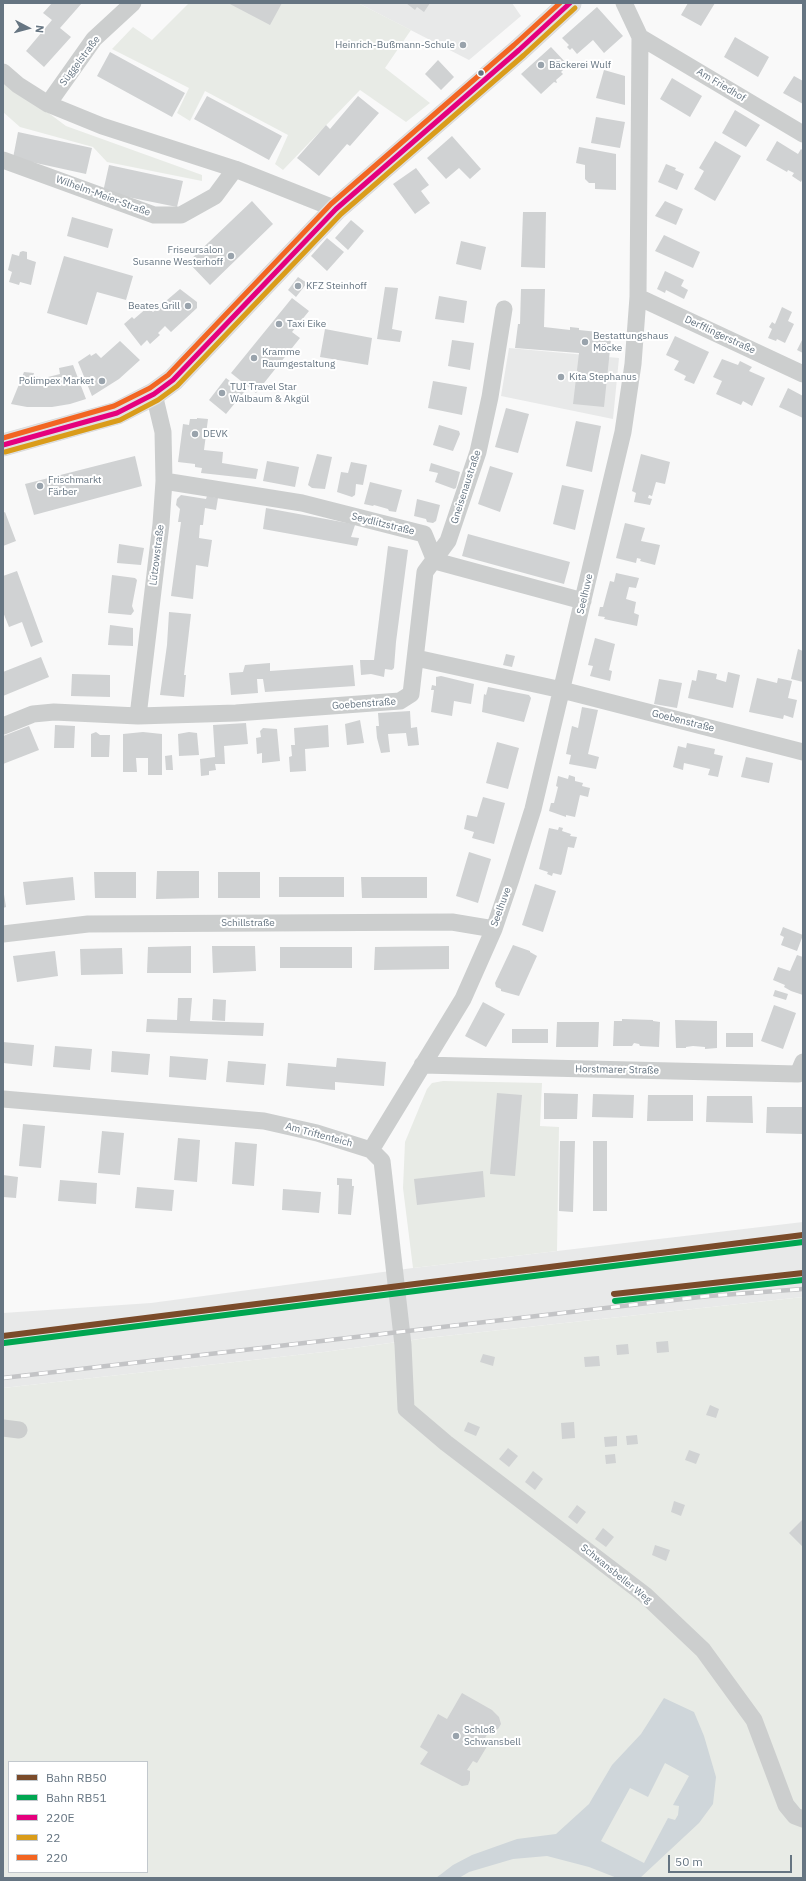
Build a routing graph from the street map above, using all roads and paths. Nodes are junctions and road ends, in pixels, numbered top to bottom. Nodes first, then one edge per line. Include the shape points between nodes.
1 (133, 3) edge
2 (570, 3) edge
3 (624, 3) edge
4 (640, 37) junction
5 (3, 72) edge
6 (48, 104) junction
7 (803, 134) edge
8 (3, 160) edge
9 (235, 169) junction
10 (336, 210) junction
11 (638, 297) junction
12 (504, 309) dead end
13 (803, 374) edge
14 (154, 394) junction
15 (3, 446) edge
16 (164, 481) junction
17 (435, 561) junction
18 (583, 601) junction
19 (416, 658) junction
20 (562, 690) junction
21 (138, 716) junction
22 (3, 726) edge
23 (803, 752) edge
24 (494, 929) junction
25 (3, 934) edge
26 (803, 1062) edge
27 (422, 1065) junction
28 (3, 1098) edge
29 (371, 1150) junction
30 (803, 1819) edge

1 - 6 street, Süggelstraße via 94,39
2 - 10 main road
3 - 4 street, Seelhuve
4 - 7 street, Am Friedhof
4 - 11 street, Seelhuve
5 - 6 street
6 - 9 street via 102,126
8 - 9 street, Wilhelm-Meier-Straße via 154,215 181,215 214,196
9 - 10 street
10 - 14 main road via 191,362
11 - 13 street, Derfflingerstraße
11 - 18 street, Seelhuve via 634,364 623,432
12 - 17 street, Gneisenaustraße via 478,452 448,541
14 - 15 main road via 117,413
14 - 16 street, Lützowstraße via 163,432
16 - 17 street, Seydlitzstraße via 302,503 424,534
16 - 21 street, Lützowstraße
17 - 18 street
17 - 19 street, Gneisenaustraße via 425,572
18 - 20 street, Seelhuve
19 - 20 street, Goebenstraße
19 - 21 street, Goebenstraße via 411,694 400,701 236,713
20 - 23 street, Goebenstraße
20 - 24 street, Seelhuve via 533,809
21 - 22 street, Goebenstraße via 54,712 33,714
24 - 25 street, Schillstraße via 452,922 96,924
24 - 27 street, Seelhuve via 462,999
26 - 27 street, Horstmarer Straße via 798,1074
27 - 29 street, Seelhuve
28 - 29 street, Am Triftenteich via 264,1121 317,1133
29 - 30 street, Schwansbeller Weg via 382,1161 403,1345 406,1409 446,1443 645,1595 703,1650 754,1720 786,1805 794,1816

